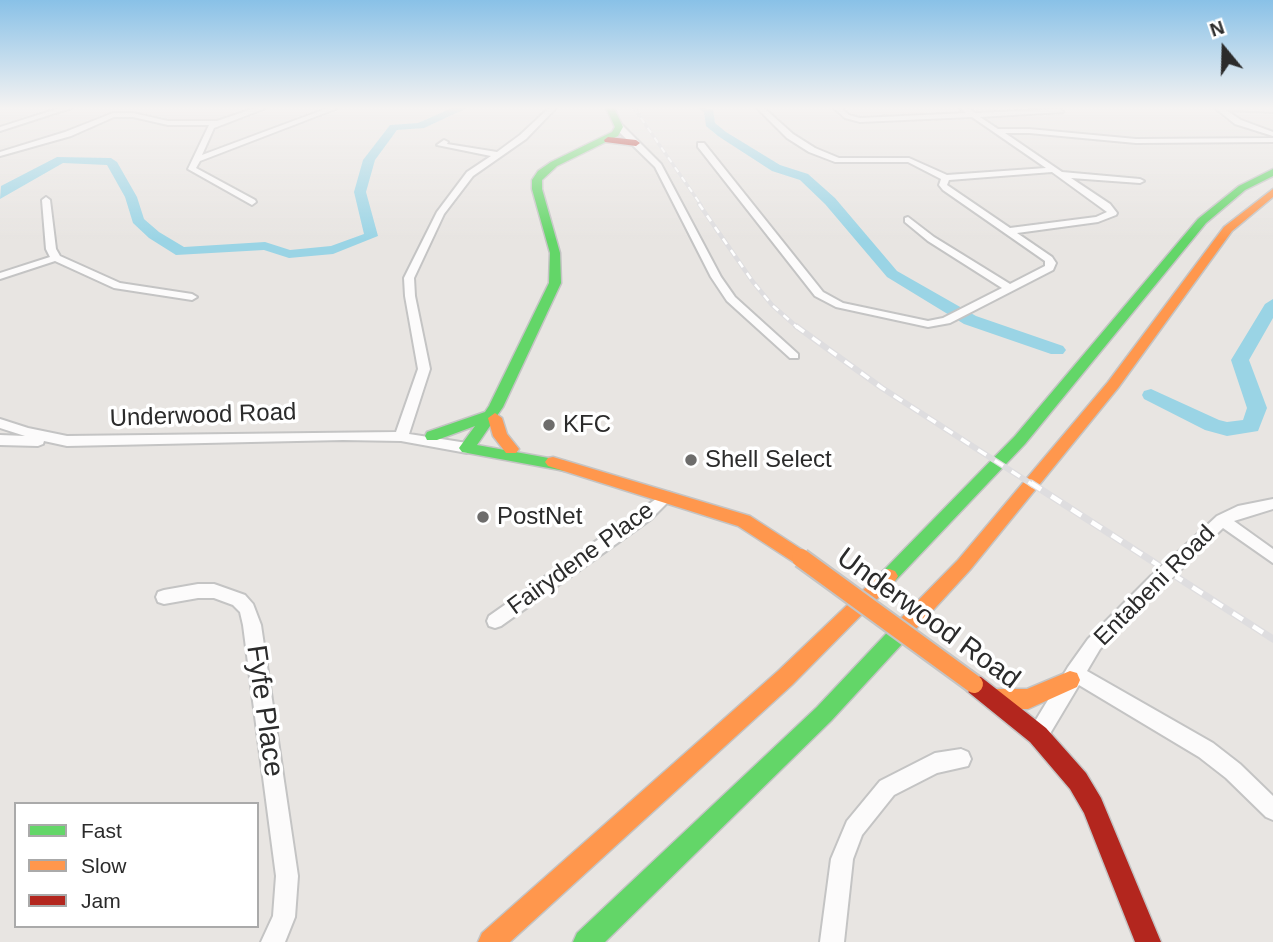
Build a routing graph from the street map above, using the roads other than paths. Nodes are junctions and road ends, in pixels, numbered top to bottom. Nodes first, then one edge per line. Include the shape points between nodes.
1 (199, 152) edge
2 (217, 152) edge
3 (484, 152) edge
4 (499, 152) edge
5 (581, 152) edge
6 (644, 152) edge
7 (707, 152) edge
8 (816, 152) edge
9 (1026, 152) edge
10 (496, 154) junction
11 (195, 160) junction
12 (1054, 172) junction
13 (1273, 172) edge
14 (946, 178) junction
15 (1140, 181) dead end
16 (1273, 192) edge
17 (46, 200) dead end
18 (252, 202) dead end
19 (908, 220) dead end
20 (1009, 231) junction
21 (56, 258) junction
22 (0, 276) edge
23 (1009, 288) junction
24 (191, 297) dead end
25 (794, 356) dead end
26 (494, 413) junction
27 (0, 423) edge
28 (432, 436) junction
29 (405, 438) junction
30 (0, 440) edge
31 (67, 441) junction
32 (476, 446) junction
33 (510, 449) junction
34 (565, 466) junction
35 (666, 497) junction
36 (1273, 504) edge
37 (1222, 520) junction
38 (1273, 557) edge
39 (164, 597) dead end
40 (495, 621) dead end
41 (1072, 677) junction
42 (994, 699) junction
43 (1038, 735) junction
44 (961, 758) dead end
45 (1273, 810) edge
46 (273, 942) edge
47 (491, 942) edge
48 (586, 942) edge
49 (832, 942) edge
50 (1148, 942) edge

1 - 11 street
2 - 11 street
3 - 10 street
4 - 10 street
5 - 26 main road via 554,164 537,180 555,253 555,283
6 - 25 street via 663,172 724,290
7 - 23 street via 825,299 922,323 946,321
8 - 14 street via 855,162 909,160
9 - 12 street
10 - 29 street via 470,174 440,214 409,278 424,369
11 - 18 street via 194,171
12 - 14 street
12 - 15 street
12 - 20 street via 1113,213
13 - 47 main road via 1242,188 1202,220 1020,440 939,527 785,678
14 - 20 street via 946,188
16 - 48 main road via 1228,229 1113,385 964,565 824,714
17 - 21 street
19 - 23 street
20 - 23 street via 1051,263
21 - 22 street
21 - 24 street via 118,286
26 - 28 main road
26 - 32 main road
26 - 33 main road via 500,436
27 - 31 street, Underwood Road
28 - 29 street, Underwood Road
28 - 32 street, Underwood Road
29 - 31 street, Underwood Road
29 - 32 street, Underwood Road
30 - 31 street
32 - 33 main road, Underwood Road
32 - 34 main road, Underwood Road
33 - 34 main road, Underwood Road
34 - 35 main road, Underwood Road
35 - 40 street, Fairydene Place
35 - 42 main road, Underwood Road, bridge via 744,520
36 - 37 street, Entabeni Road
37 - 38 street
37 - 41 street, Entabeni Road, bridge via 1101,635
39 - 46 street, Fyfe Place via 198,591 226,593 239,600 252,625 287,876 284,917
41 - 42 main road via 1027,699
41 - 43 street, Entabeni Road
41 - 45 street via 1206,750
42 - 43 main road, Underwood Road
43 - 50 main road, Underwood Road via 1063,761 1093,806
44 - 49 street via 935,763 887,788 854,828 842,859

